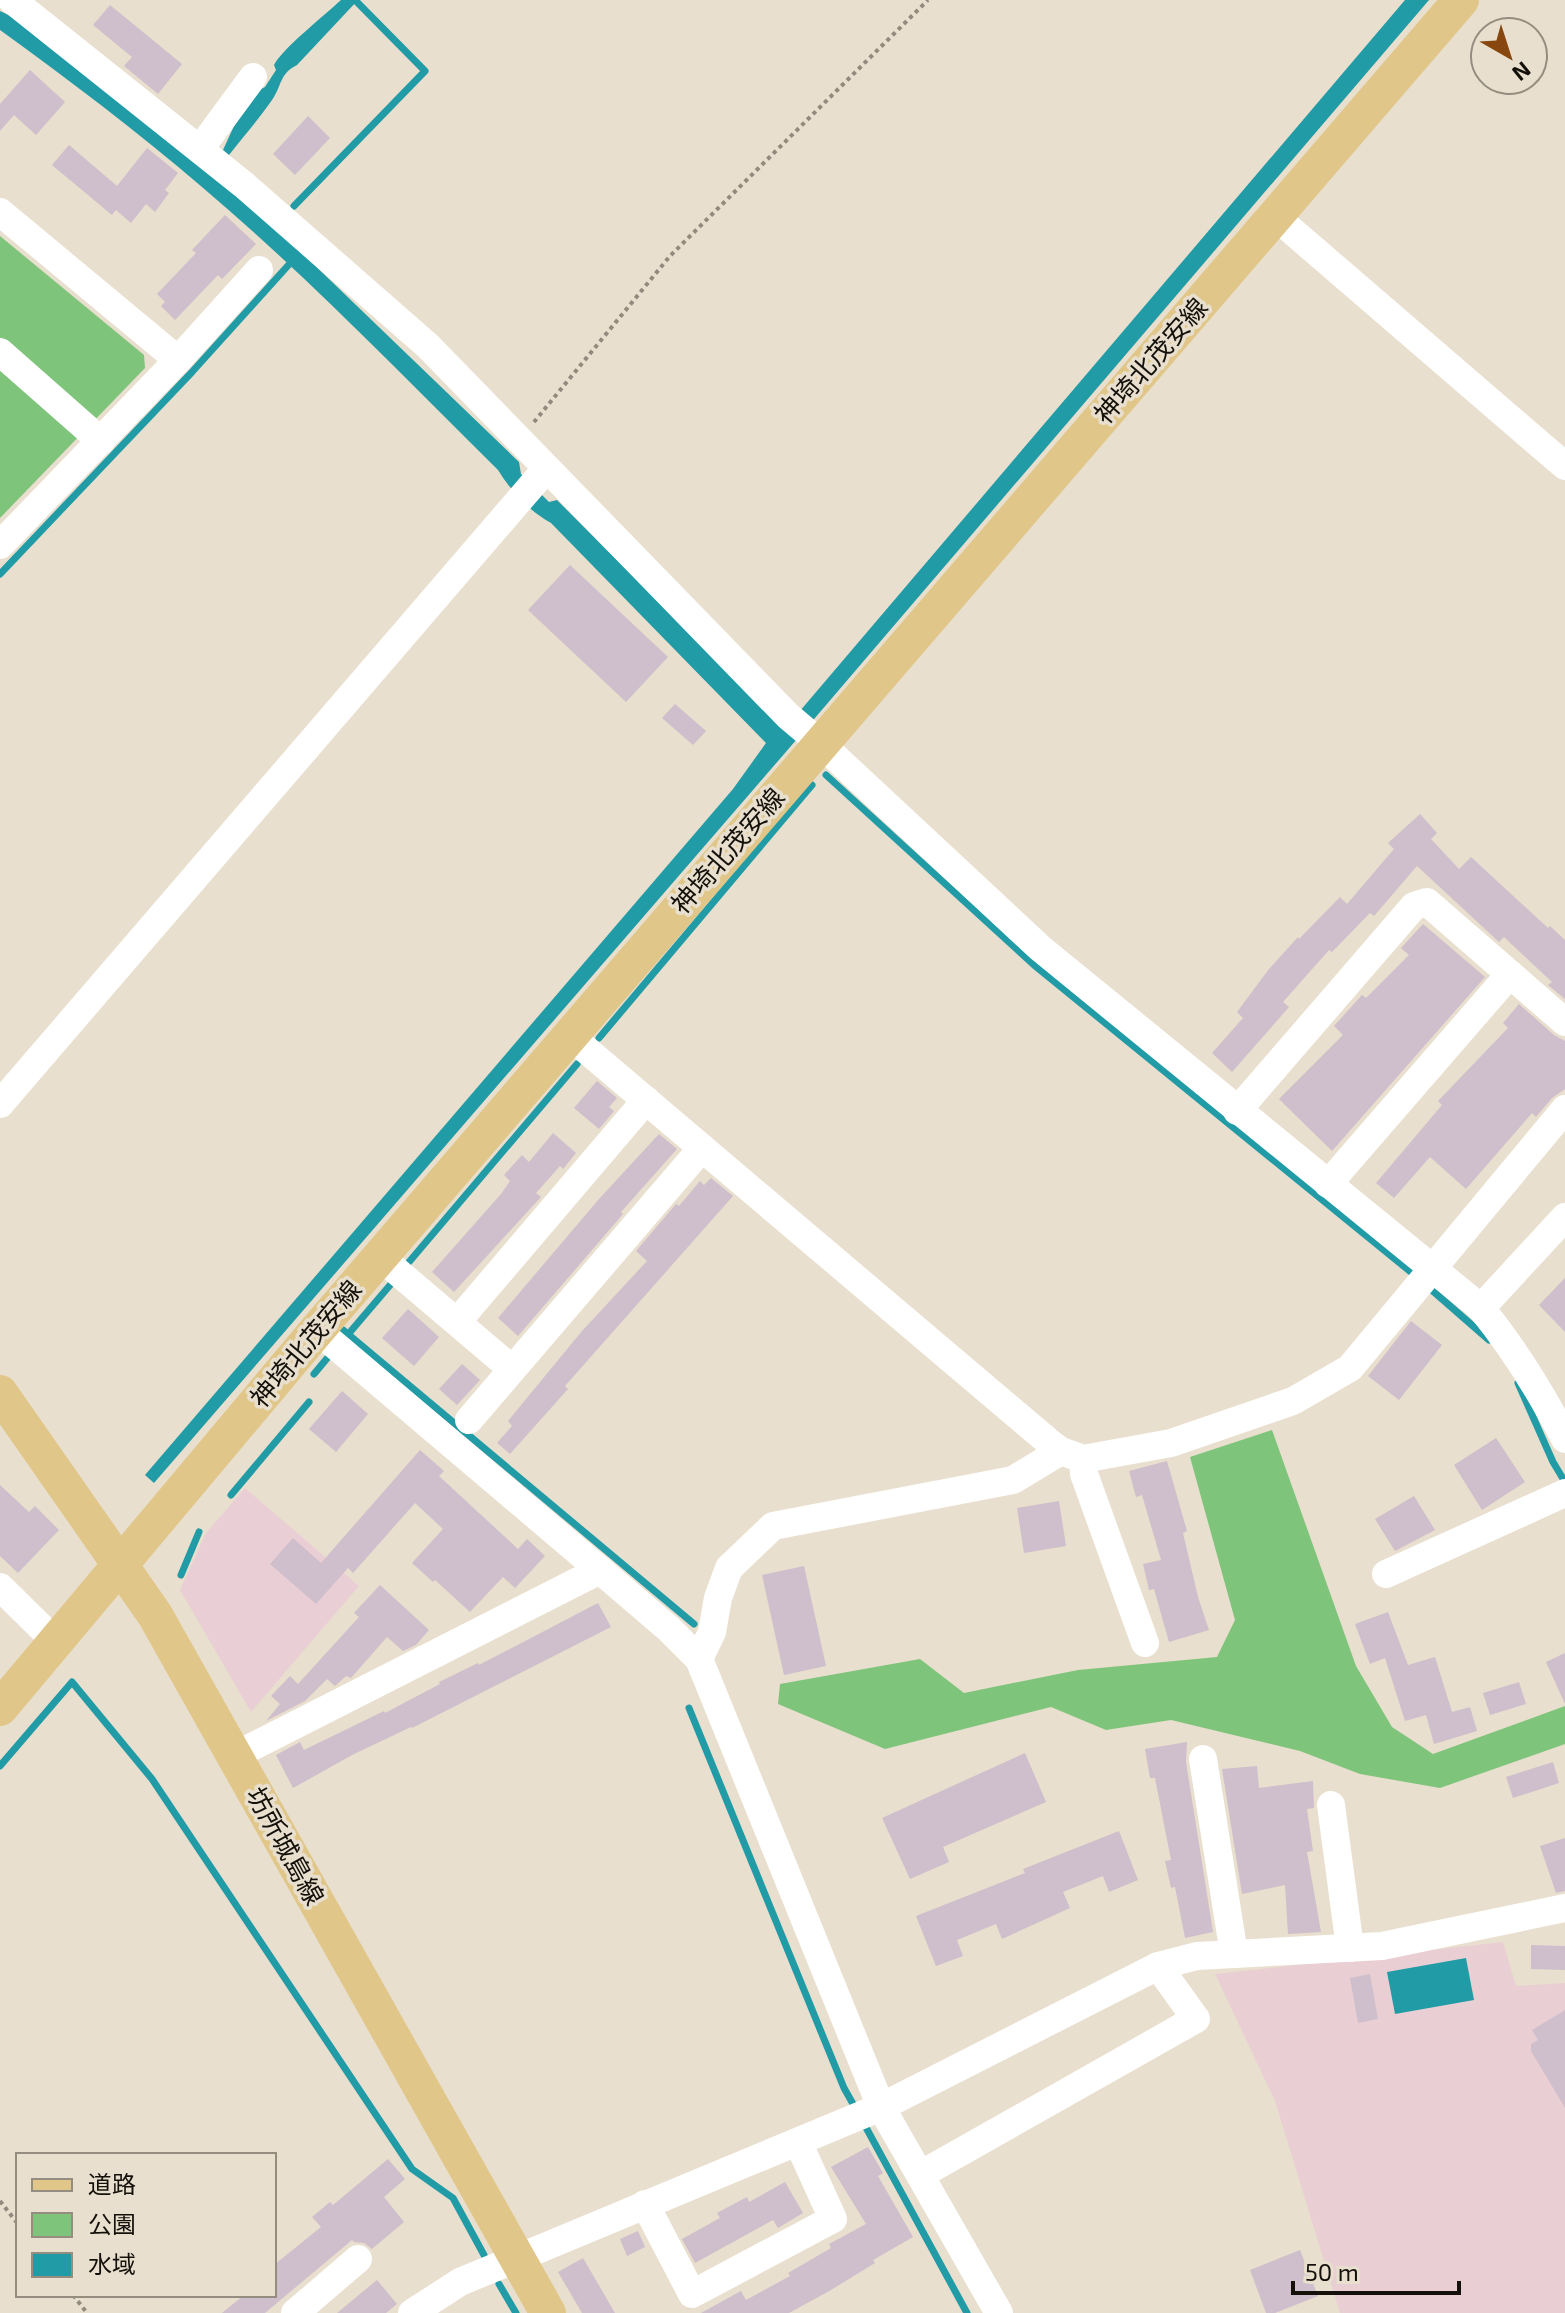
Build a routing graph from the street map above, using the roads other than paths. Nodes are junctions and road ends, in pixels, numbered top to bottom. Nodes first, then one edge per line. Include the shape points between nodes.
1 (12, 0) edge
2 (1461, 0) edge
3 (253, 77) dead end
4 (200, 149) junction
5 (0, 212) edge
6 (1276, 217) junction
7 (259, 270) dead end
8 (0, 352) edge
9 (178, 360) junction
10 (101, 441) junction
11 (1565, 466) edge
12 (546, 469) junction
13 (0, 545) edge
14 (805, 731) junction
15 (1510, 974) junction
16 (1565, 1022) edge
17 (570, 1036) junction
18 (646, 1100) junction
19 (0, 1104) edge
20 (1565, 1109) edge
21 (1237, 1111) junction
22 (702, 1148) junction
23 (1328, 1184) junction
24 (1565, 1217) edge
25 (380, 1257) junction
26 (1422, 1278) junction
27 (1481, 1308) junction
28 (457, 1322) junction
29 (317, 1330) junction
30 (512, 1369) junction
31 (0, 1393) edge
32 (469, 1420) dead end
33 (1565, 1439) edge
34 (1072, 1455) junction
35 (1563, 1493) edge
36 (121, 1564) junction
37 (600, 1570) junction
38 (1386, 1574) dead end
39 (0, 1587) edge
40 (56, 1642) junction
41 (1145, 1643) dead end
42 (699, 1659) junction
43 (0, 1708) edge
44 (236, 1755) junction
45 (1203, 1759) dead end
46 (1331, 1805) dead end
47 (1565, 1908) edge
48 (1350, 1948) junction
49 (1234, 1954) junction
50 (1158, 1966) junction
51 (881, 2107) junction
52 (798, 2142) junction
53 (920, 2175) junction
54 (645, 2204) junction
55 (517, 2258) junction
56 (358, 2259) dead end
57 (295, 2313) edge
58 (412, 2313) edge
59 (548, 2313) edge
60 (999, 2313) edge

1 - 4 street
2 - 6 main road, 神埼北茂安線
3 - 4 street
4 - 12 street via 428,346
5 - 9 street
6 - 11 street
6 - 14 main road, 神埼北茂安線
7 - 9 street
8 - 10 street
9 - 10 street
10 - 13 street
12 - 14 street
12 - 19 street
14 - 17 main road, 神埼北茂安線
14 - 21 street via 1040,948
15 - 16 street
15 - 21 street via 1427,902 1414,906
15 - 23 street
17 - 18 street
17 - 25 main road, 神埼北茂安線
18 - 22 street
18 - 28 street
20 - 26 street
21 - 23 street
22 - 30 street
22 - 34 street
23 - 26 street
24 - 27 street
25 - 28 street
25 - 29 main road, 神埼北茂安線
26 - 27 street
26 - 34 street via 1350,1368 1293,1401 1171,1443
27 - 33 street via 1511,1344
28 - 30 street
29 - 36 main road, 神埼北茂安線
29 - 37 street
30 - 32 street
31 - 36 main road, 坊所城島線
34 - 41 street via 1084,1474
34 - 42 street via 1013,1480 773,1526 729,1568
35 - 38 street
36 - 40 main road, 神埼北茂安線
36 - 44 main road, 坊所城島線
37 - 42 street
37 - 44 street
39 - 40 street
40 - 43 main road, 神埼北茂安線
42 - 51 street
44 - 55 main road, 坊所城島線
45 - 49 street
46 - 48 street
47 - 48 street
48 - 49 street
49 - 50 street
50 - 51 street
50 - 53 street via 1196,2019
51 - 52 street
51 - 53 street
52 - 54 street
52 - 54 street via 833,2219 692,2294
53 - 60 street
54 - 55 street
55 - 58 street via 460,2282
55 - 59 main road, 坊所城島線
56 - 57 street

